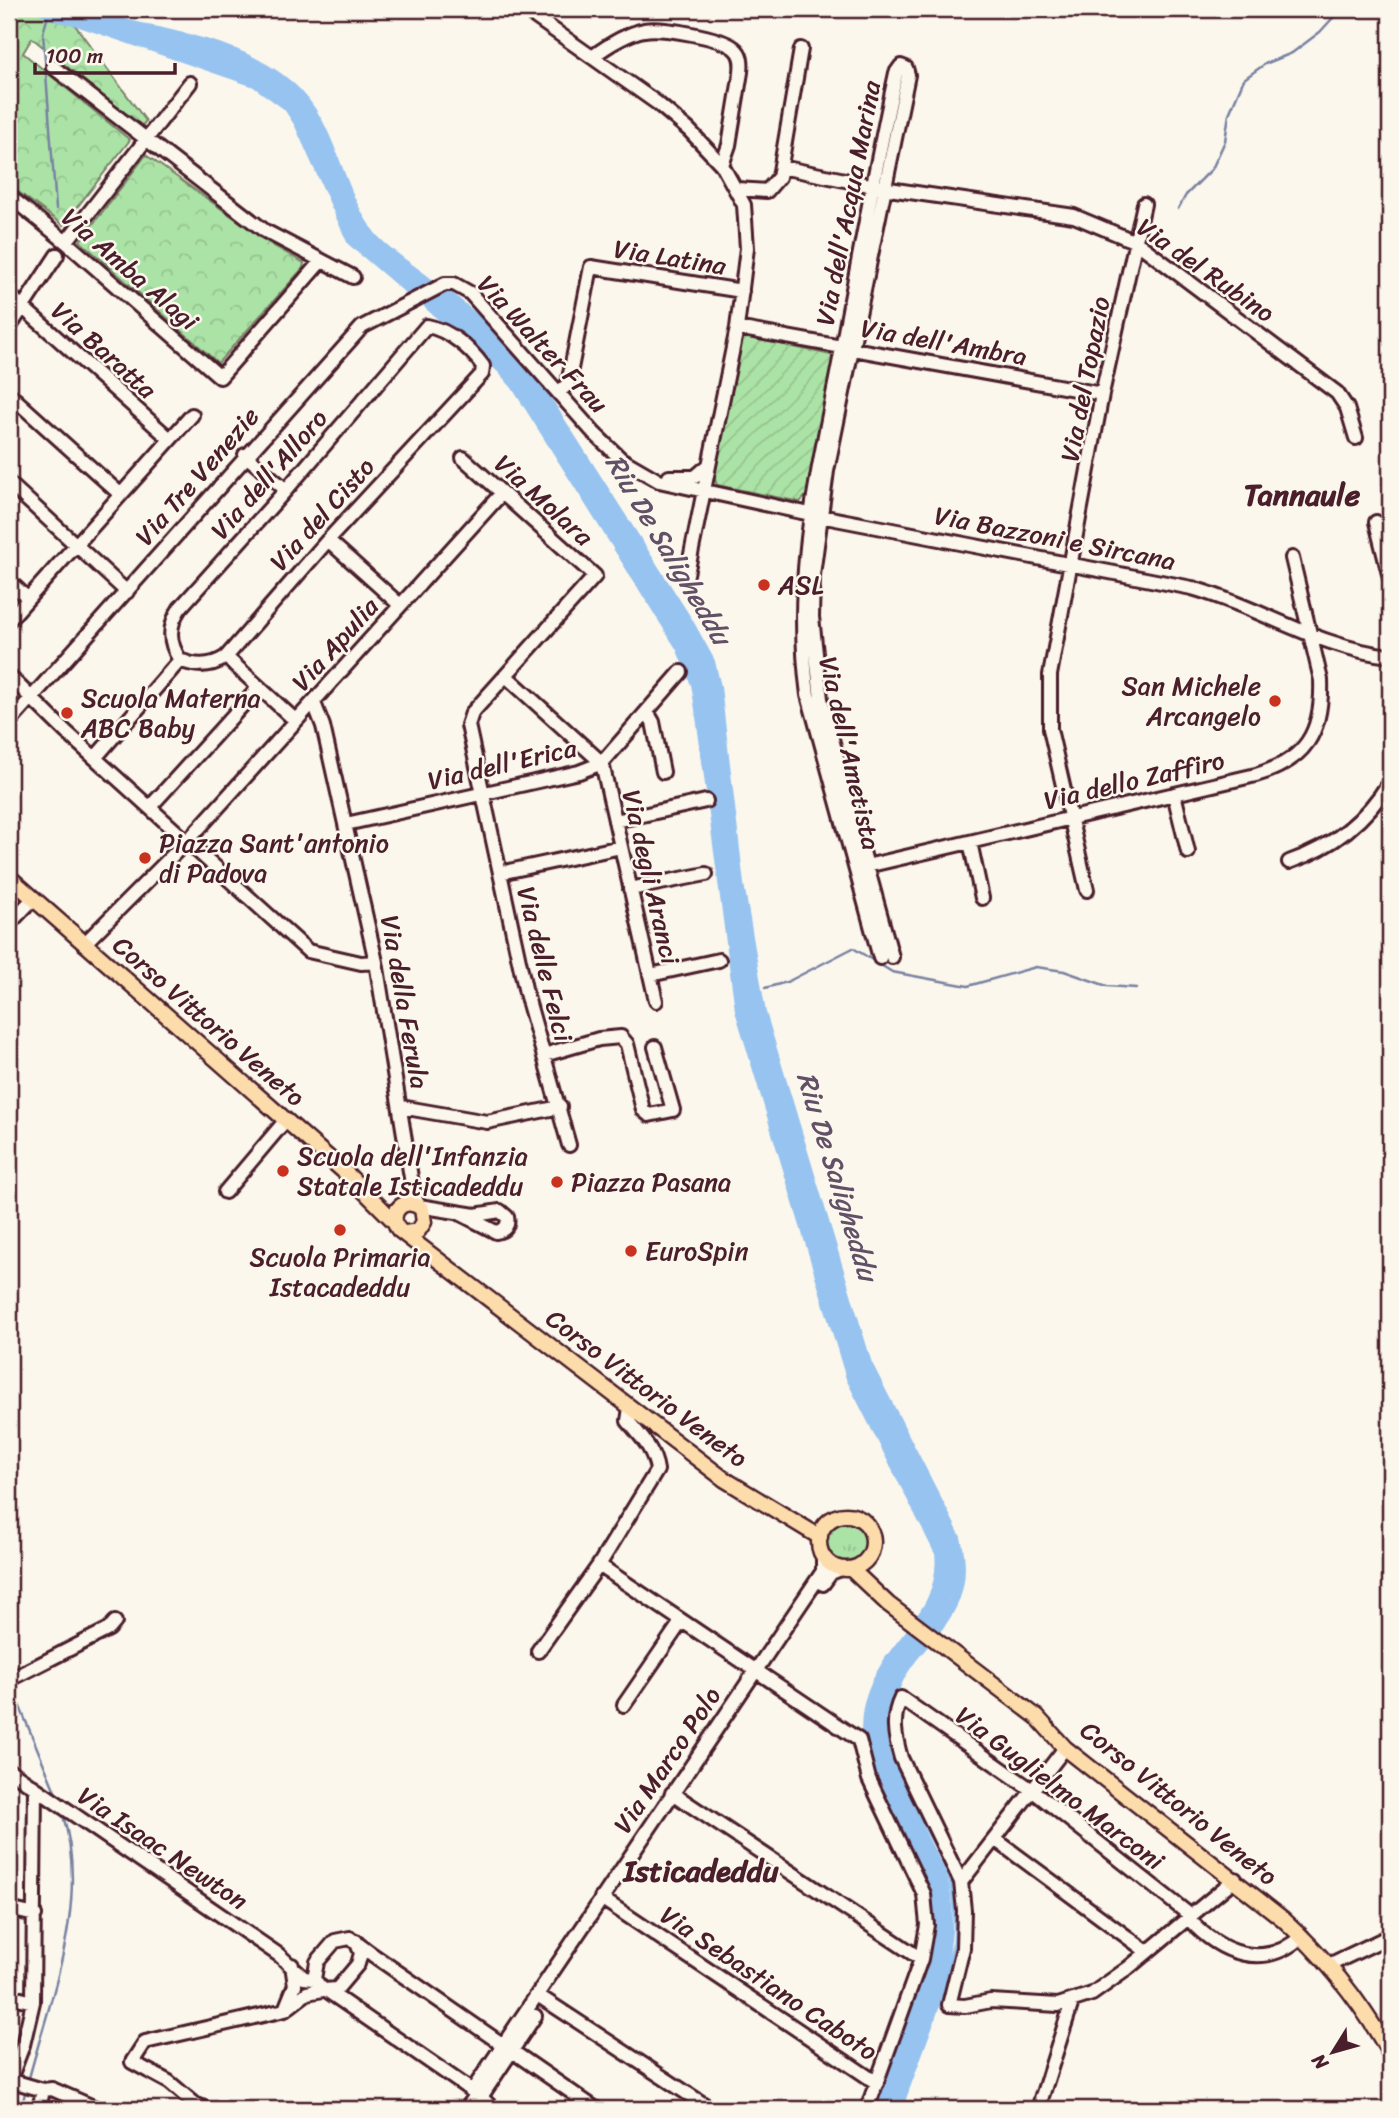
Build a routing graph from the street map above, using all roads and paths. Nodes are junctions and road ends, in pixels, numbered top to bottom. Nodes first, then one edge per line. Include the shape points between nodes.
1 (524, 9) edge
2 (801, 49) dead end
3 (592, 57) junction
4 (53, 67) dead end
5 (190, 83) dead end
6 (146, 139) junction
7 (722, 165) junction
8 (781, 167) junction
9 (879, 187) junction
10 (737, 189) junction
11 (9, 196) edge
12 (1144, 204) dead end
13 (66, 242) junction
14 (1136, 242) junction
15 (57, 255) dead end
16 (321, 261) junction
17 (354, 277) dead end
18 (440, 286) joint
19 (742, 291) junction
20 (9, 295) edge
21 (23, 308) junction
22 (427, 326) joint
23 (9, 328) edge
24 (737, 328) junction
25 (848, 348) junction
26 (559, 392) junction
27 (9, 394) edge
28 (1102, 394) junction
29 (192, 415) dead end
30 (1356, 438) dead end
31 (170, 439) junction
32 (245, 455) junction
33 (463, 458) dead end
34 (709, 465) junction
35 (641, 472) junction
36 (9, 483) edge
37 (286, 490) junction
38 (703, 492) junction
39 (502, 493) junction
40 (120, 494) junction
41 (815, 515) junction
42 (1376, 522) dead end
43 (328, 540) junction
44 (76, 544) junction
45 (1293, 558) dead end
46 (1072, 563) junction
47 (596, 576) joint
48 (1390, 578) edge
49 (686, 579) dead end
50 (9, 580) edge
51 (127, 592) junction
52 (27, 598) junction
53 (400, 605) junction
54 (9, 620) edge
55 (1310, 635) junction
56 (1390, 656) edge
57 (226, 657) junction
58 (180, 660) junction
59 (681, 672) dead end
60 (9, 676) edge
61 (506, 676) junction
62 (259, 687) junction
63 (31, 698) junction
64 (314, 703) junction
65 (647, 712) junction
66 (296, 721) junction
67 (9, 723) edge
68 (95, 758) junction
69 (602, 763) junction
70 (663, 772) dead end
71 (1390, 781) edge
72 (481, 793) junction
73 (1174, 794) junction
74 (706, 800) dead end
75 (150, 807) junction
76 (1070, 819) junction
77 (615, 821) junction
78 (346, 824) junction
79 (187, 840) junction
80 (970, 842) junction
81 (621, 847) junction
82 (1188, 852) dead end
83 (1289, 862) dead end
84 (860, 868) junction
85 (500, 873) junction
86 (706, 874) dead end
87 (9, 877) edge
88 (630, 889) junction
89 (1087, 890) dead end
90 (982, 898) dead end
91 (33, 899) junction
92 (9, 924) edge
93 (85, 944) junction
94 (886, 958) dead end
95 (719, 960) dead end
96 (376, 962) junction
97 (650, 975) junction
98 (656, 1001) dead end
99 (655, 1047) dead end
100 (544, 1055) junction
101 (401, 1107) junction
102 (560, 1107) junction
103 (285, 1121) junction
104 (569, 1144) dead end
105 (225, 1192) dead end
106 (406, 1205) junction
107 (444, 1211) junction
108 (489, 1219) dead end
109 (423, 1224) junction
110 (406, 1233) junction
111 (448, 1265) junction
112 (630, 1408) junction
113 (788, 1516) junction
114 (833, 1518) junction
115 (820, 1537) junction
116 (824, 1556) junction
117 (869, 1557) junction
118 (599, 1566) junction
119 (846, 1569) junction
120 (877, 1592) junction
121 (115, 1622) dead end
122 (681, 1622) junction
123 (538, 1651) dead end
124 (757, 1674) junction
125 (14, 1678) edge
126 (624, 1705) dead end
127 (1065, 1748) junction
128 (9, 1770) edge
129 (35, 1788) junction
130 (1032, 1790) junction
131 (675, 1796) junction
132 (996, 1840) junction
133 (1236, 1879) junction
134 (961, 1882) junction
135 (604, 1900) junction
136 (9, 1909) edge
137 (35, 1915) junction
138 (1189, 1917) junction
139 (1302, 1936) junction
140 (1390, 1936) edge
141 (1146, 1951) junction
142 (367, 1957) junction
143 (921, 1959) junction
144 (317, 1962) junction
145 (292, 1964) junction
146 (1329, 1965) junction
147 (314, 1979) junction
148 (326, 1991) junction
149 (9, 1996) edge
150 (291, 1996) junction
151 (542, 1997) junction
152 (33, 2002) junction
153 (1072, 2002) junction
154 (285, 2010) junction
155 (508, 2048) junction
156 (1390, 2054) edge
157 (9, 2081) edge
158 (877, 2083) junction
159 (43, 2090) junction
160 (477, 2094) junction
161 (39, 2109) edge
162 (98, 2109) edge
163 (206, 2109) edge
164 (466, 2109) edge
165 (493, 2109) edge
166 (596, 2109) edge
167 (711, 2109) edge
168 (867, 2109) edge
169 (1038, 2109) edge

1 - 3 street
2 - 8 street
3 - 7 street via 668,112
3 - 7 street via 618,40 648,29 733,46 742,62
4 - 6 street
5 - 6 street
6 - 13 street
6 - 16 street via 265,231
7 - 10 street
8 - 9 street, Via del Rubino
8 - 10 street via 767,191
9 - 9 street, Via dell'Acqua Marina via 908,75 902,67 896,73
9 - 14 street, Via del Rubino via 1074,216
9 - 25 street, Via dell'Acqua Marina
10 - 19 street via 747,229
11 - 13 street, Via Amba Alagi
12 - 14 street, Via del Topazio
13 - 16 street, Via Amba Alagi via 219,377
14 - 28 street, Via del Topazio
14 - 30 street, Via del Rubino via 1337,393
15 - 21 street
16 - 17 street
18 - 26 street, Via Walter Frau via 454,284 470,293
18 - 32 street, Via Tre Venezie via 362,327
19 - 24 street
19 - 26 street, Via Latina via 591,267 568,384
20 - 21 street, Via Baratta
21 - 23 street
21 - 31 street, Via Baratta
22 - 37 street, Via dell'Alloro
22 - 43 street, Via del Cisto via 442,329 483,366 482,374
24 - 25 street, Via dell'Ambra
24 - 34 street
25 - 28 street, Via dell'Ambra
25 - 41 street, Via dell'Acqua Marina
26 - 35 street, Via Walter Frau via 594,433
27 - 40 street
28 - 46 street, Via del Topazio via 1097,454
29 - 31 street
31 - 40 street
32 - 37 street
32 - 51 street, Via Tre Venezie
33 - 39 street, Via Molara
34 - 35 street via 695,477
34 - 38 street
35 - 38 street, Via Walter Frau
36 - 44 street
37 - 58 street, Via dell'Alloro via 180,608 170,632
38 - 41 street, Via Bazzoni e Sircana
38 - 49 street
39 - 47 street, Via Molara
39 - 53 street, Via Apulia
40 - 44 street
41 - 46 street, Via Bazzoni e Sircana
41 - 84 street, Via dell'Ametista via 815,657
42 - 48 street
43 - 53 street
43 - 57 street, Via del Cisto
44 - 51 street
44 - 52 street
45 - 55 street, Via dello Zaffiro
46 - 55 street, Via Bazzoni e Sircana via 1228,598
46 - 76 street, Via del Topazio via 1048,702 1049,729
47 - 61 street, Via delle Felci
50 - 52 street
51 - 63 street, Via Tre Venezie
52 - 54 street
53 - 64 street, Via Apulia
55 - 56 street, Via Bazzoni e Sircana
55 - 73 street, Via dello Zaffiro via 1322,701 1320,717 1306,745 1277,768
57 - 58 street via 198,666
57 - 62 street
58 - 68 street
59 - 65 street, Via dell'Erica
60 - 63 street
61 - 69 street
61 - 72 street, Via delle Felci via 472,713 468,725
62 - 66 street
62 - 75 street
63 - 67 street, Via Tre Venezie
63 - 68 street
64 - 66 street, Via Apulia
64 - 78 street, Via della Ferula
65 - 69 street, Via dell'Erica
65 - 70 street
66 - 79 street, Via Apulia
68 - 75 street
69 - 72 street, Via dell'Erica
69 - 77 street, Via degli Aranci
71 - 83 street via 1354,826 1316,853
72 - 78 street, Via dell'Erica
72 - 85 street, Via delle Felci
73 - 76 street, Via dello Zaffiro
73 - 82 street
74 - 77 street
75 - 79 street
76 - 80 street, Via dello Zaffiro
76 - 89 street, Via del Topazio
77 - 81 street, Via degli Aranci
78 - 96 street, Via della Ferula
79 - 93 street, Via Apulia
79 - 96 street via 307,951
80 - 84 street, Via dello Zaffiro
80 - 90 street
81 - 85 street
81 - 88 street, Via degli Aranci
84 - 94 street, Via dell'Ametista
85 - 100 street, Via delle Felci
86 - 88 street
87 - 91 main road, Corso Vittorio Veneto
88 - 97 street, Via degli Aranci
91 - 92 street
91 - 93 main road, Corso Vittorio Veneto
93 - 103 main road, Corso Vittorio Veneto
95 - 97 street
96 - 101 street, Via della Ferula
97 - 98 street, Via degli Aranci
99 - 100 street via 673,1110 649,1115 643,1110 627,1044 621,1037
100 - 102 street, Via delle Felci
101 - 102 street via 487,1122
101 - 106 street, Via della Ferula
102 - 104 street, Via delle Felci
103 - 105 street
103 - 106 main road, Corso Vittorio Veneto via 377,1202
106 - 107 street
106 - 109 main road, Corso Vittorio Veneto
106 - 110 main road, Corso Vittorio Veneto
107 - 108 street
107 - 109 street
109 - 110 main road via 415,1233
109 - 111 main road, Corso Vittorio Veneto via 434,1250
110 - 111 main road, Corso Vittorio Veneto
111 - 112 main road, Corso Vittorio Veneto
112 - 113 main road, Corso Vittorio Veneto via 738,1488
112 - 118 street via 628,1421 648,1444 657,1470
113 - 114 main road, Corso Vittorio Veneto via 813,1522
113 - 115 main road, Corso Vittorio Veneto
114 - 115 main road
114 - 117 main road via 850,1515 866,1523 873,1539
115 - 116 main road
116 - 119 main road
116 - 124 street, Via Marco Polo via 823,1571
117 - 119 main road
117 - 120 main road via 869,1573
118 - 122 street
118 - 123 street
119 - 120 main road, Corso Vittorio Veneto
119 - 124 street, Via Marco Polo via 831,1573
120 - 127 main road, Corso Vittorio Veneto via 1037,1717
121 - 125 street
122 - 124 street
122 - 126 street
124 - 131 street, Via Marco Polo
124 - 143 street via 859,1740 869,1779 924,1894 927,1925
127 - 130 street
127 - 133 main road, Corso Vittorio Veneto
128 - 129 street, Via Isaac Newton
129 - 137 street
129 - 145 street, Via Isaac Newton
130 - 132 street
130 - 134 street, Via Guglielmo Marconi via 901,1698 895,1716 901,1758
130 - 138 street, Via Guglielmo Marconi
131 - 135 street, Via Marco Polo
131 - 143 street
132 - 134 street
132 - 141 street
133 - 138 street
133 - 139 main road, Corso Vittorio Veneto
134 - 153 street via 963,1948 949,2005
135 - 151 street, Via Marco Polo
135 - 158 street, Via Sebastiano Caboto
136 - 137 street
137 - 152 street
138 - 139 street, Via Guglielmo Marconi via 1196,1927 1238,1954 1259,1957 1289,1947
138 - 141 street
139 - 146 main road, Corso Vittorio Veneto
140 - 146 street
141 - 153 street via 1092,1994
142 - 144 street via 356,1941 342,1937
142 - 148 street via 342,1985
142 - 155 street
143 - 158 street
144 - 145 street via 309,1968
144 - 147 street
145 - 147 street, Via Isaac Newton via 304,1978
145 - 150 street via 295,1985
146 - 156 main road, Corso Vittorio Veneto
147 - 148 street, Via Isaac Newton
147 - 150 street
148 - 154 street via 307,1993
148 - 160 street, Via Isaac Newton
149 - 152 street
150 - 154 street
151 - 155 street, Via Marco Polo
151 - 167 street
152 - 157 street
153 - 169 street
154 - 163 street via 142,2046 132,2062
155 - 160 street, Via Marco Polo
155 - 166 street
157 - 159 street
158 - 168 street
159 - 161 street
159 - 162 street via 52,2089
160 - 164 street, Via Marco Polo
160 - 165 street, Via Isaac Newton

